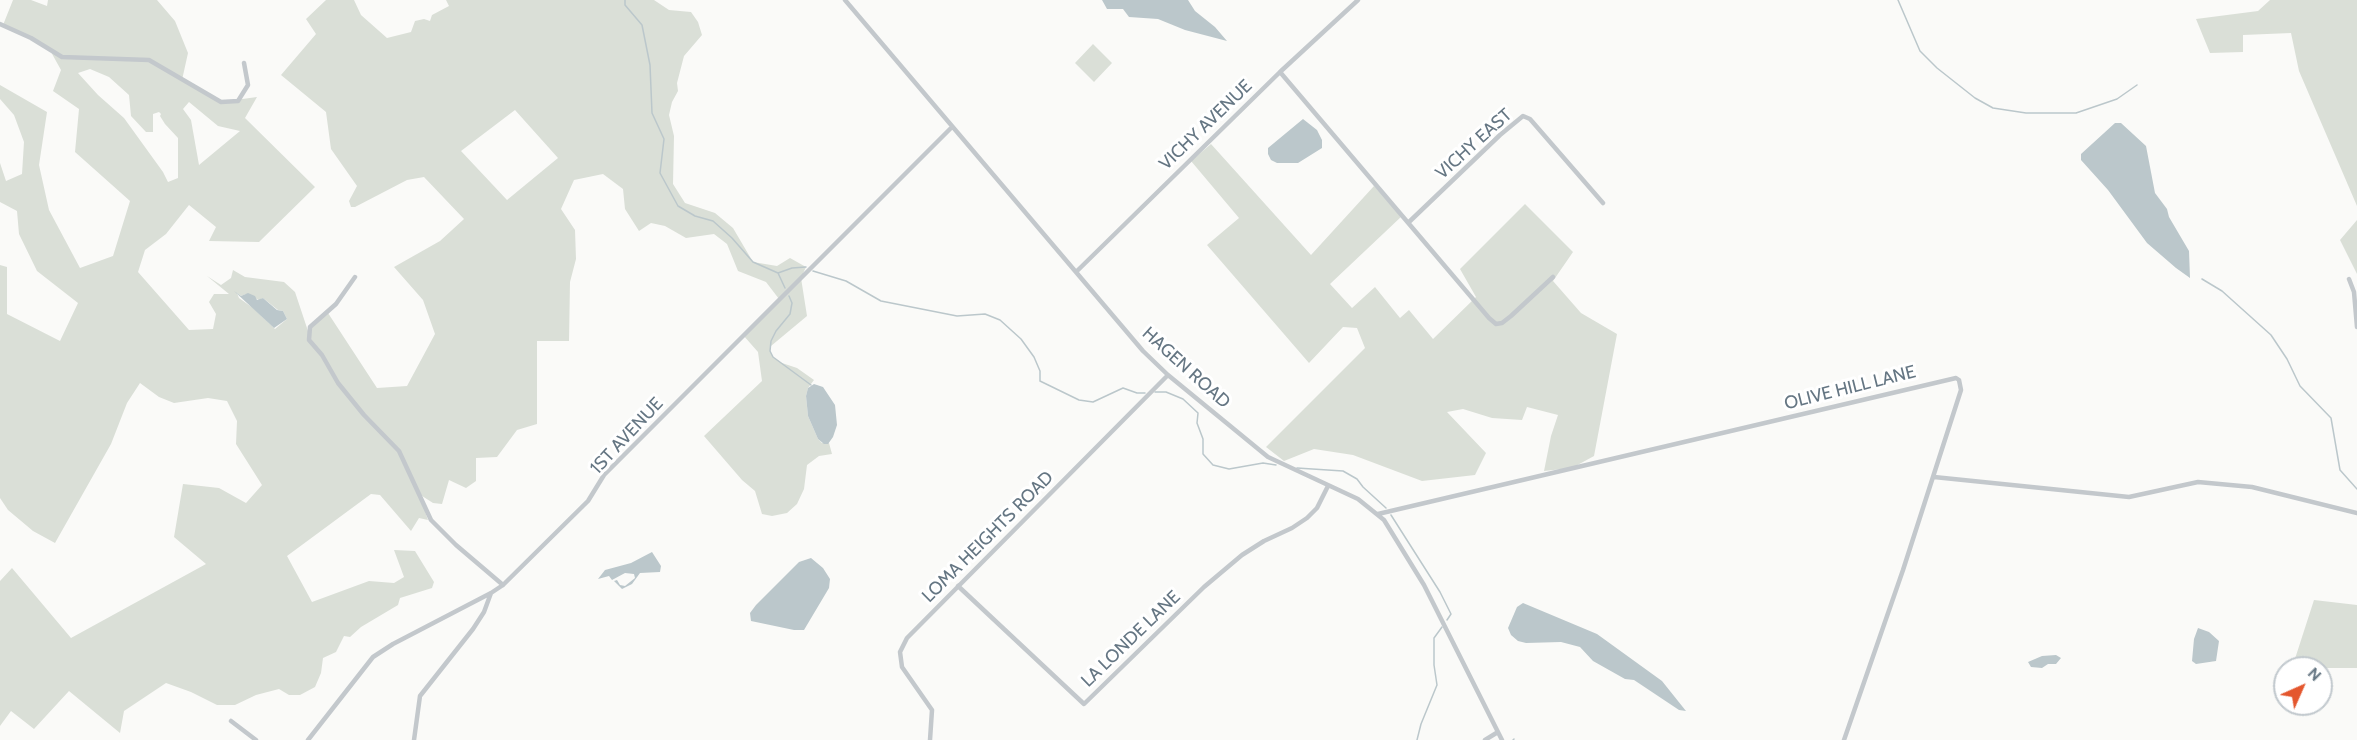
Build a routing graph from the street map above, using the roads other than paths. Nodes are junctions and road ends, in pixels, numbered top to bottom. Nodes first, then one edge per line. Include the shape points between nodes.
1 (845, 0) edge
2 (1358, 0) edge
3 (0, 24) edge
4 (244, 63) dead end
5 (1280, 72) junction
6 (952, 127) junction
7 (1603, 203) dead end
8 (1409, 222) junction
9 (1076, 272) junction
10 (1553, 277) dead end
11 (355, 278) dead end
12 (2349, 279) dead end
13 (2357, 327) edge
14 (1168, 375) junction
15 (1934, 477) junction
16 (1328, 486) junction
17 (2357, 513) edge
18 (1378, 514) junction
19 (503, 585) junction
20 (958, 586) junction
21 (491, 593) junction
22 (231, 721) dead end
23 (1497, 732) junction
24 (256, 740) edge
25 (308, 740) edge
26 (414, 740) edge
27 (930, 740) edge
28 (1485, 740) edge
29 (1502, 740) edge
30 (1844, 740) edge

1 - 6 street, HAGEN ROAD
2 - 5 street, VICHY AVENUE
3 - 4 street via 62,57 149,60 221,102 238,101 248,86
5 - 8 street
5 - 9 street, VICHY AVENUE
6 - 9 street, HAGEN ROAD
6 - 19 street, 1ST AVENUE via 611,469 588,501
7 - 8 street, VICHY EAST via 1530,119 1523,116
8 - 10 street via 1496,324 1503,323
9 - 14 street, HAGEN ROAD
11 - 19 street via 336,304 312,324 309,340 338,383 399,451 431,519
12 - 13 street
14 - 16 street, HAGEN ROAD via 1268,457
14 - 20 street, LOMA HEIGHTS ROAD
15 - 17 street via 2129,497 2198,482 2253,488
15 - 18 street, OLIVE HILL LANE via 1961,390 1956,378
15 - 30 street, OLIVE HILL LANE
16 - 18 street, HAGEN ROAD via 1358,499
16 - 20 street, LA LONDE LANE via 1307,518 1242,555 1084,704
18 - 23 street, HAGEN ROAD via 1389,525 1424,585
19 - 21 street, 1ST AVENUE
20 - 27 street, LOMA HEIGHTS ROAD via 907,638 900,652 902,667 932,710
21 - 25 street, 1ST AVENUE via 373,657
21 - 26 street via 473,628 420,696
22 - 24 street
23 - 28 street
23 - 29 street, HAGEN ROAD

